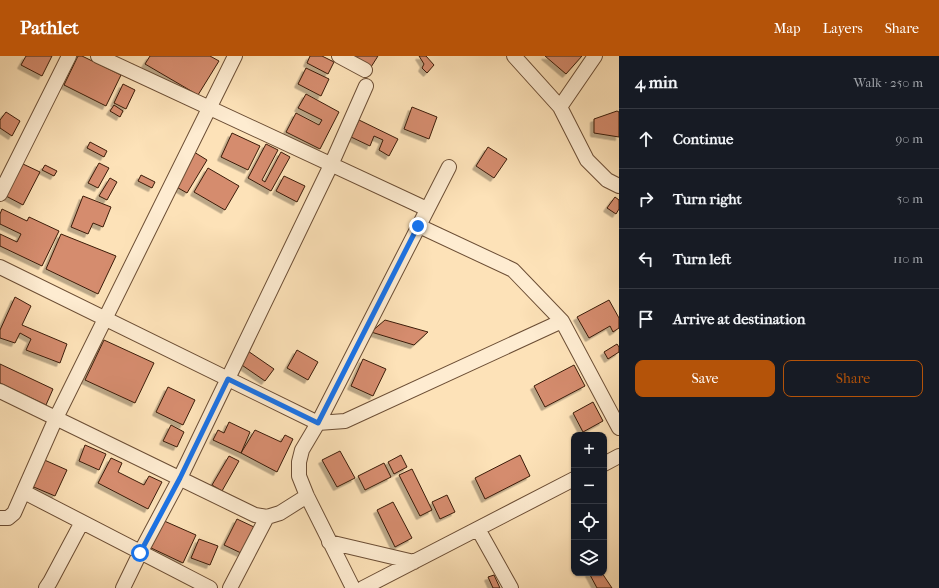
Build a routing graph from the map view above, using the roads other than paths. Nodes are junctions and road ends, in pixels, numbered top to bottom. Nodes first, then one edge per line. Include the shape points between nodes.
1 (69, 56) edge
2 (98, 56) edge
3 (235, 56) edge
4 (339, 56) edge
5 (514, 56) edge
6 (595, 56) edge
7 (365, 70) dead end
8 (366, 86) dead end
9 (560, 107) junction
10 (209, 108) junction
11 (331, 164) junction
12 (449, 167) dead end
13 (619, 186) edge
14 (0, 194) edge
15 (427, 209) junction
16 (418, 226) junction
17 (0, 267) edge
18 (105, 319) junction
19 (562, 321) junction
20 (228, 379) junction
21 (0, 391) edge
22 (56, 418) junction
23 (318, 423) junction
24 (619, 428) edge
25 (619, 456) edge
26 (607, 462) edge
27 (180, 478) junction
28 (571, 481) edge
29 (24, 492) junction
30 (307, 496) junction
31 (267, 517) junction
32 (0, 518) edge
33 (82, 522) junction
34 (478, 529) junction
35 (329, 542) junction
36 (140, 553) junction
37 (414, 562) junction
38 (46, 588) edge
39 (123, 588) edge
40 (210, 588) edge
41 (230, 588) edge
42 (353, 588) edge
43 (363, 588) edge
44 (511, 588) edge

1 - 14 street
2 - 10 street
3 - 10 street
4 - 7 street
5 - 9 street
6 - 9 street
8 - 11 street
9 - 13 street via 587,160 607,180
10 - 11 street
10 - 18 street
11 - 15 street
11 - 20 street
12 - 15 street
15 - 16 street
16 - 19 street via 513,270
16 - 23 street
17 - 18 street
18 - 20 street
18 - 22 street
19 - 23 street via 345,421
19 - 24 street
20 - 23 street
20 - 27 street
21 - 22 street
22 - 27 street
22 - 29 street
23 - 30 street via 302,450 299,462 299,476
25 - 26 street
27 - 31 street via 255,515
27 - 36 street
28 - 34 street
29 - 32 street via 14,512 8,518
29 - 33 street
30 - 31 street via 280,513
30 - 35 street
31 - 41 street
33 - 36 street
33 - 38 street
34 - 37 street
34 - 44 street
35 - 37 street
35 - 42 street
36 - 39 street
36 - 40 street
37 - 43 street

